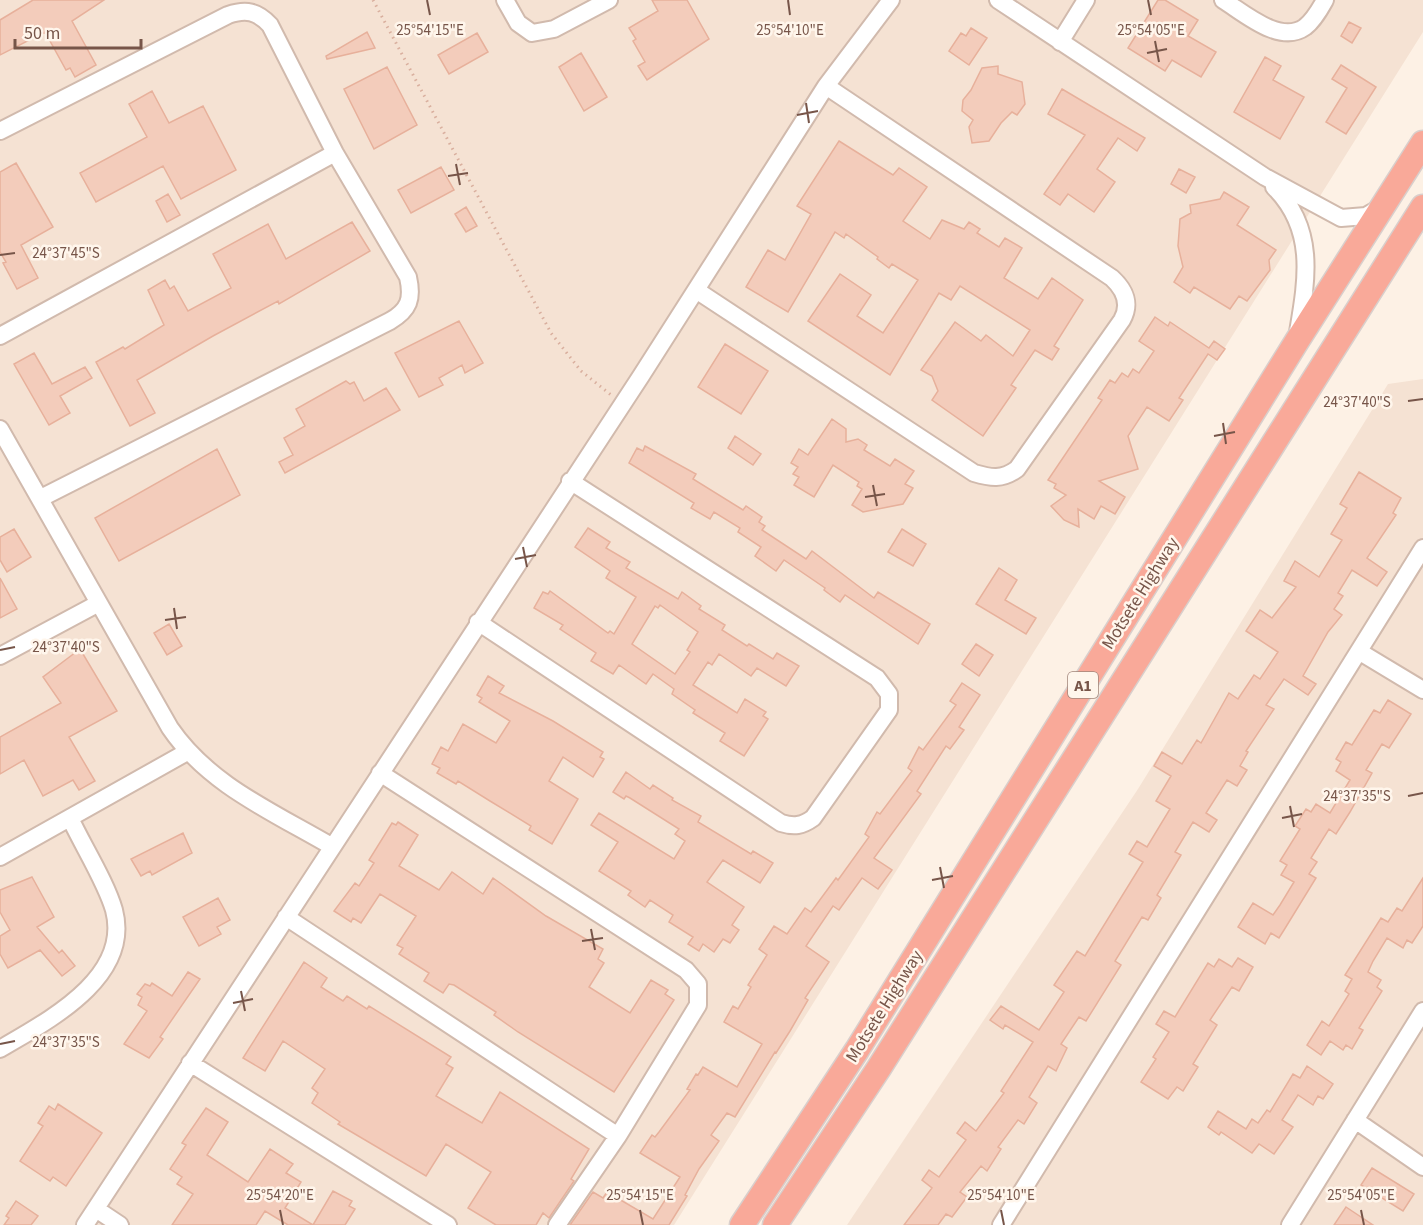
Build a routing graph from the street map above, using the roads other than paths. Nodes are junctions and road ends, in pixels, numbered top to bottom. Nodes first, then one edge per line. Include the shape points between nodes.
1 (505, 0) edge
2 (609, 0) edge
3 (891, 0) edge
4 (998, 0) edge
5 (1086, 0) edge
6 (1223, 0) edge
7 (1325, 0) edge
8 (1060, 42) junction
9 (826, 86) junction
10 (0, 131) edge
11 (1423, 143) edge
12 (335, 153) junction
13 (1265, 177) junction
14 (1384, 205) junction
15 (1423, 207) edge
16 (696, 290) junction
17 (0, 336) edge
18 (1297, 341) junction
19 (0, 429) edge
20 (6, 457) edge
21 (570, 481) junction
22 (41, 498) junction
23 (1423, 548) edge
24 (99, 603) junction
25 (478, 621) junction
26 (1360, 652) junction
27 (0, 656) edge
28 (1423, 690) edge
29 (187, 752) junction
30 (380, 772) junction
31 (70, 818) junction
32 (331, 846) junction
33 (0, 857) edge
34 (286, 917) junction
35 (1423, 1011) edge
36 (0, 1049) edge
37 (190, 1063) junction
38 (1355, 1120) junction
39 (618, 1136) junction
40 (1423, 1167) edge
41 (96, 1209) junction
42 (85, 1225) edge
43 (120, 1225) edge
44 (448, 1225) edge
45 (557, 1225) edge
46 (742, 1225) edge
47 (775, 1225) edge
48 (1001, 1225) edge
49 (1290, 1225) edge

1 - 2 street via 518,23 532,33 554,28
3 - 9 street
4 - 8 street
5 - 8 street
6 - 7 street via 1282,32 1304,28
8 - 13 street
9 - 16 street
9 - 16 street via 1112,278 1122,287 1126,298 1127,311 1122,321 1017,469 996,479 974,473
10 - 12 street via 240,11 261,16 270,25
11 - 14 highway, Motsete Highway / A1
12 - 17 street
12 - 22 street via 408,278 412,292 402,315
13 - 14 street via 1341,218 1366,216
13 - 18 street via 1286,199 1304,244 1308,271
14 - 18 highway, Motsete Highway / A1
15 - 47 highway, Motsete Highway / A1 via 879,1068
16 - 21 street
18 - 46 highway, Motsete Highway / A1 via 857,1050
19 - 20 street
20 - 22 street
21 - 25 street
21 - 25 street via 877,678 889,694 889,710 813,818 797,826 789,825
22 - 24 street
23 - 26 street
24 - 27 street
24 - 29 street
25 - 30 street
26 - 28 street
26 - 48 street
29 - 31 street
29 - 32 street via 218,780
30 - 32 street
30 - 39 street via 694,977 700,994 698,1005
31 - 33 street
31 - 36 street via 113,909 117,930 112,953 80,998 66,1010
32 - 34 street
34 - 37 street
34 - 39 street
35 - 38 street
37 - 41 street
37 - 44 street
38 - 40 street
38 - 49 street
39 - 45 street
41 - 42 street
41 - 43 street

